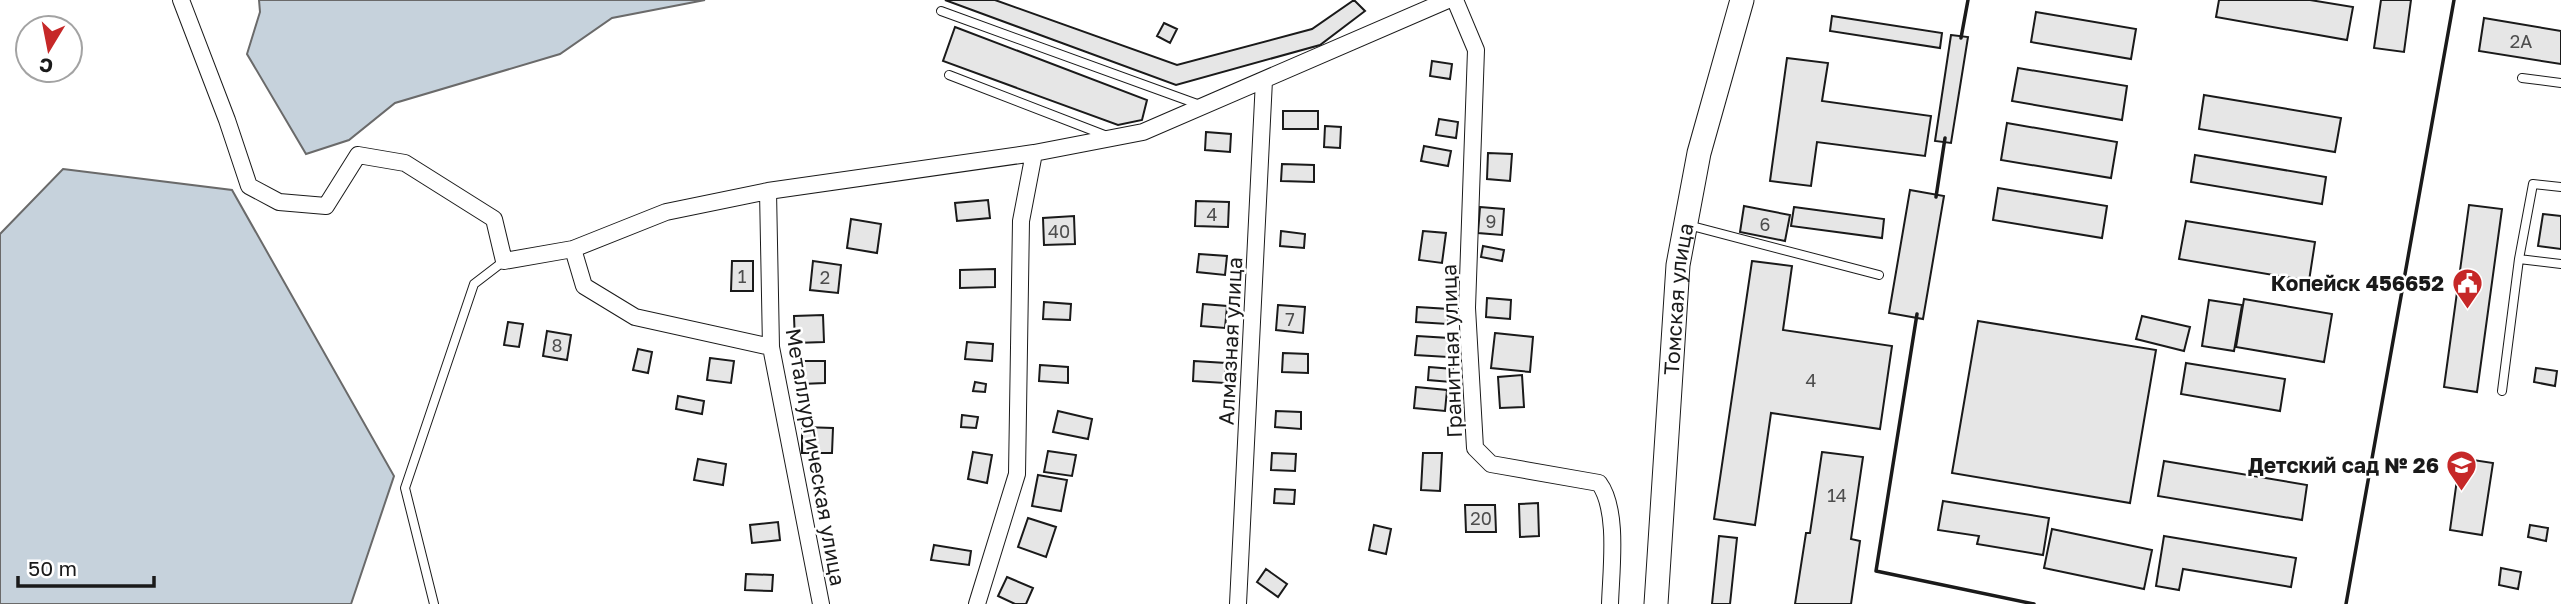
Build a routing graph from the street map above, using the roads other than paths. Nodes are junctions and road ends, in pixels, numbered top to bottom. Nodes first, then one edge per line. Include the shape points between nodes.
1 (181, 0) edge
2 (1448, 0) edge
3 (1455, 0) edge
4 (1742, 0) edge
5 (941, 12) dead end
6 (949, 75) dead end
7 (2522, 78) dead end
8 (1264, 80) junction
9 (2561, 83) edge
10 (1203, 107) junction
11 (1114, 138) junction
12 (1034, 153) junction
13 (2561, 187) edge
14 (768, 191) junction
15 (1685, 224) junction
16 (573, 249) junction
17 (2519, 259) junction
18 (505, 261) junction
19 (2561, 264) edge
20 (1879, 275) dead end
21 (771, 347) junction
22 (2502, 391) dead end
23 (434, 604) edge
24 (821, 604) edge
25 (976, 604) edge
26 (1238, 604) edge
27 (1610, 604) edge
28 (1657, 604) edge

1 - 18 street via 248,186 279,202 326,206 358,155 405,163 495,219
2 - 8 street
3 - 27 street, Гранитная улица via 1476,50 1466,308 1475,448 1491,464 1599,483 1607,494 1611,531
4 - 15 street, Томская улица via 1699,153
5 - 10 lane
6 - 11 lane
7 - 9 lane
8 - 10 street
8 - 26 street, Алмазная улица
10 - 11 street via 1143,132
11 - 12 street
12 - 14 street
12 - 25 street via 1021,221 1017,474
13 - 17 lane via 2533,184
14 - 16 street via 666,212
14 - 21 street, Металлургическая улица
15 - 20 lane
15 - 28 street, Томская улица via 1678,265
16 - 18 street
16 - 21 street via 584,286 635,317
17 - 19 lane
17 - 22 lane
18 - 23 lane via 474,284 405,488
21 - 24 street, Металлургическая улица

